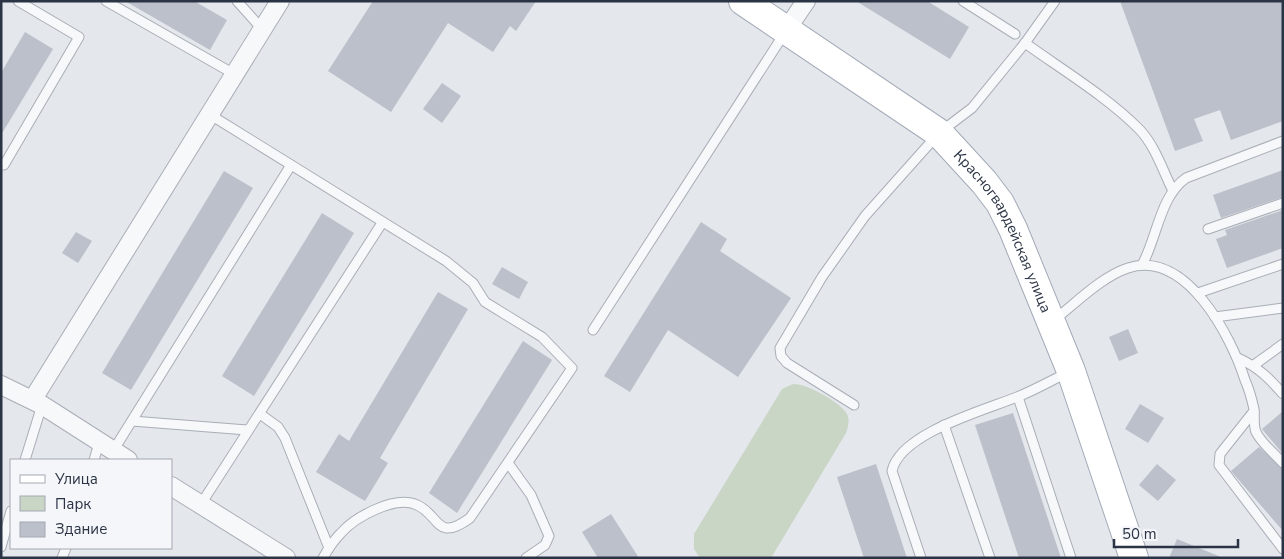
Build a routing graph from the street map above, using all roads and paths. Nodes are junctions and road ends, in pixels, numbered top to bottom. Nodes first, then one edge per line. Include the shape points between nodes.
1 (18, 1) edge
2 (106, 1) edge
3 (237, 1) edge
4 (280, 1) edge
5 (743, 1) edge
6 (806, 1) edge
7 (963, 1) edge
8 (1055, 1) edge
9 (262, 29) junction
10 (787, 29) junction
11 (1015, 34) dead end
12 (1025, 43) junction
13 (234, 74) junction
14 (209, 114) junction
15 (939, 133) junction
16 (1283, 141) edge
17 (4, 165) dead end
18 (291, 165) junction
19 (1173, 191) junction
20 (1283, 202) edge
21 (382, 222) junction
22 (1208, 229) dead end
23 (1283, 264) edge
24 (1142, 265) junction
25 (1198, 293) junction
26 (1283, 308) edge
27 (1215, 316) junction
28 (1052, 322) junction
29 (593, 330) dead end
30 (1283, 344) edge
31 (1238, 358) junction
32 (1254, 365) junction
33 (1071, 371) junction
34 (1, 385) edge
35 (1283, 394) edge
36 (1018, 397) junction
37 (38, 402) junction
38 (854, 405) dead end
39 (1254, 411) junction
40 (260, 414) junction
41 (132, 421) junction
42 (944, 426) junction
43 (248, 430) junction
44 (106, 447) junction
45 (26, 459) edge
46 (95, 459) edge
47 (126, 459) edge
48 (508, 463) junction
49 (1283, 463) edge
50 (172, 487) edge
51 (201, 504) junction
52 (10, 515) edge
53 (1, 547) edge
54 (329, 548) junction
55 (1283, 549) edge
56 (286, 558) edge
57 (323, 558) edge
58 (526, 558) edge
59 (921, 558) edge
60 (990, 558) edge
61 (1071, 558) edge
62 (1134, 558) edge

1 - 17 lane via 79,37
2 - 13 lane
3 - 9 lane
4 - 9 street
5 - 10 main road, Красногвардейская улица
6 - 10 street
7 - 11 lane
8 - 12 lane
9 - 13 street
10 - 15 main road, Красногвардейская улица
10 - 29 lane
12 - 15 lane via 972,108
12 - 19 lane via 1140,130
13 - 14 street
14 - 18 lane
14 - 37 street
15 - 28 main road, Красногвардейская улица via 1000,203
15 - 38 lane via 865,216 822,277 780,348 780,356 787,362
16 - 19 lane via 1186,178
18 - 21 lane
18 - 41 lane
19 - 24 lane via 1151,250
20 - 22 lane
21 - 40 lane
21 - 48 lane via 446,262 473,283 485,302 542,337 572,368
23 - 25 lane
24 - 25 lane via 1164,268
24 - 28 lane via 1127,268 1107,279
25 - 27 lane
26 - 27 lane
27 - 31 lane
28 - 33 main road, Красногвардейская улица
30 - 32 lane
31 - 32 lane
31 - 39 lane
32 - 35 lane
33 - 36 lane
33 - 62 main road, Красногвардейская улица
34 - 37 street
36 - 42 lane via 966,414
36 - 61 lane
37 - 44 street
37 - 45 lane
39 - 49 lane via 1256,432
39 - 55 lane via 1220,454 1219,466
40 - 43 lane
40 - 54 lane via 278,427 285,438
41 - 43 lane
41 - 44 lane
42 - 59 lane via 899,455 892,471
42 - 60 lane
43 - 51 lane
44 - 46 lane
44 - 47 street
48 - 54 lane via 470,518 460,525 448,528 437,525 416,504 403,502 371,511 341,532
48 - 58 lane via 531,495 549,536 545,545
50 - 51 street
51 - 56 street
52 - 53 lane
54 - 57 lane

